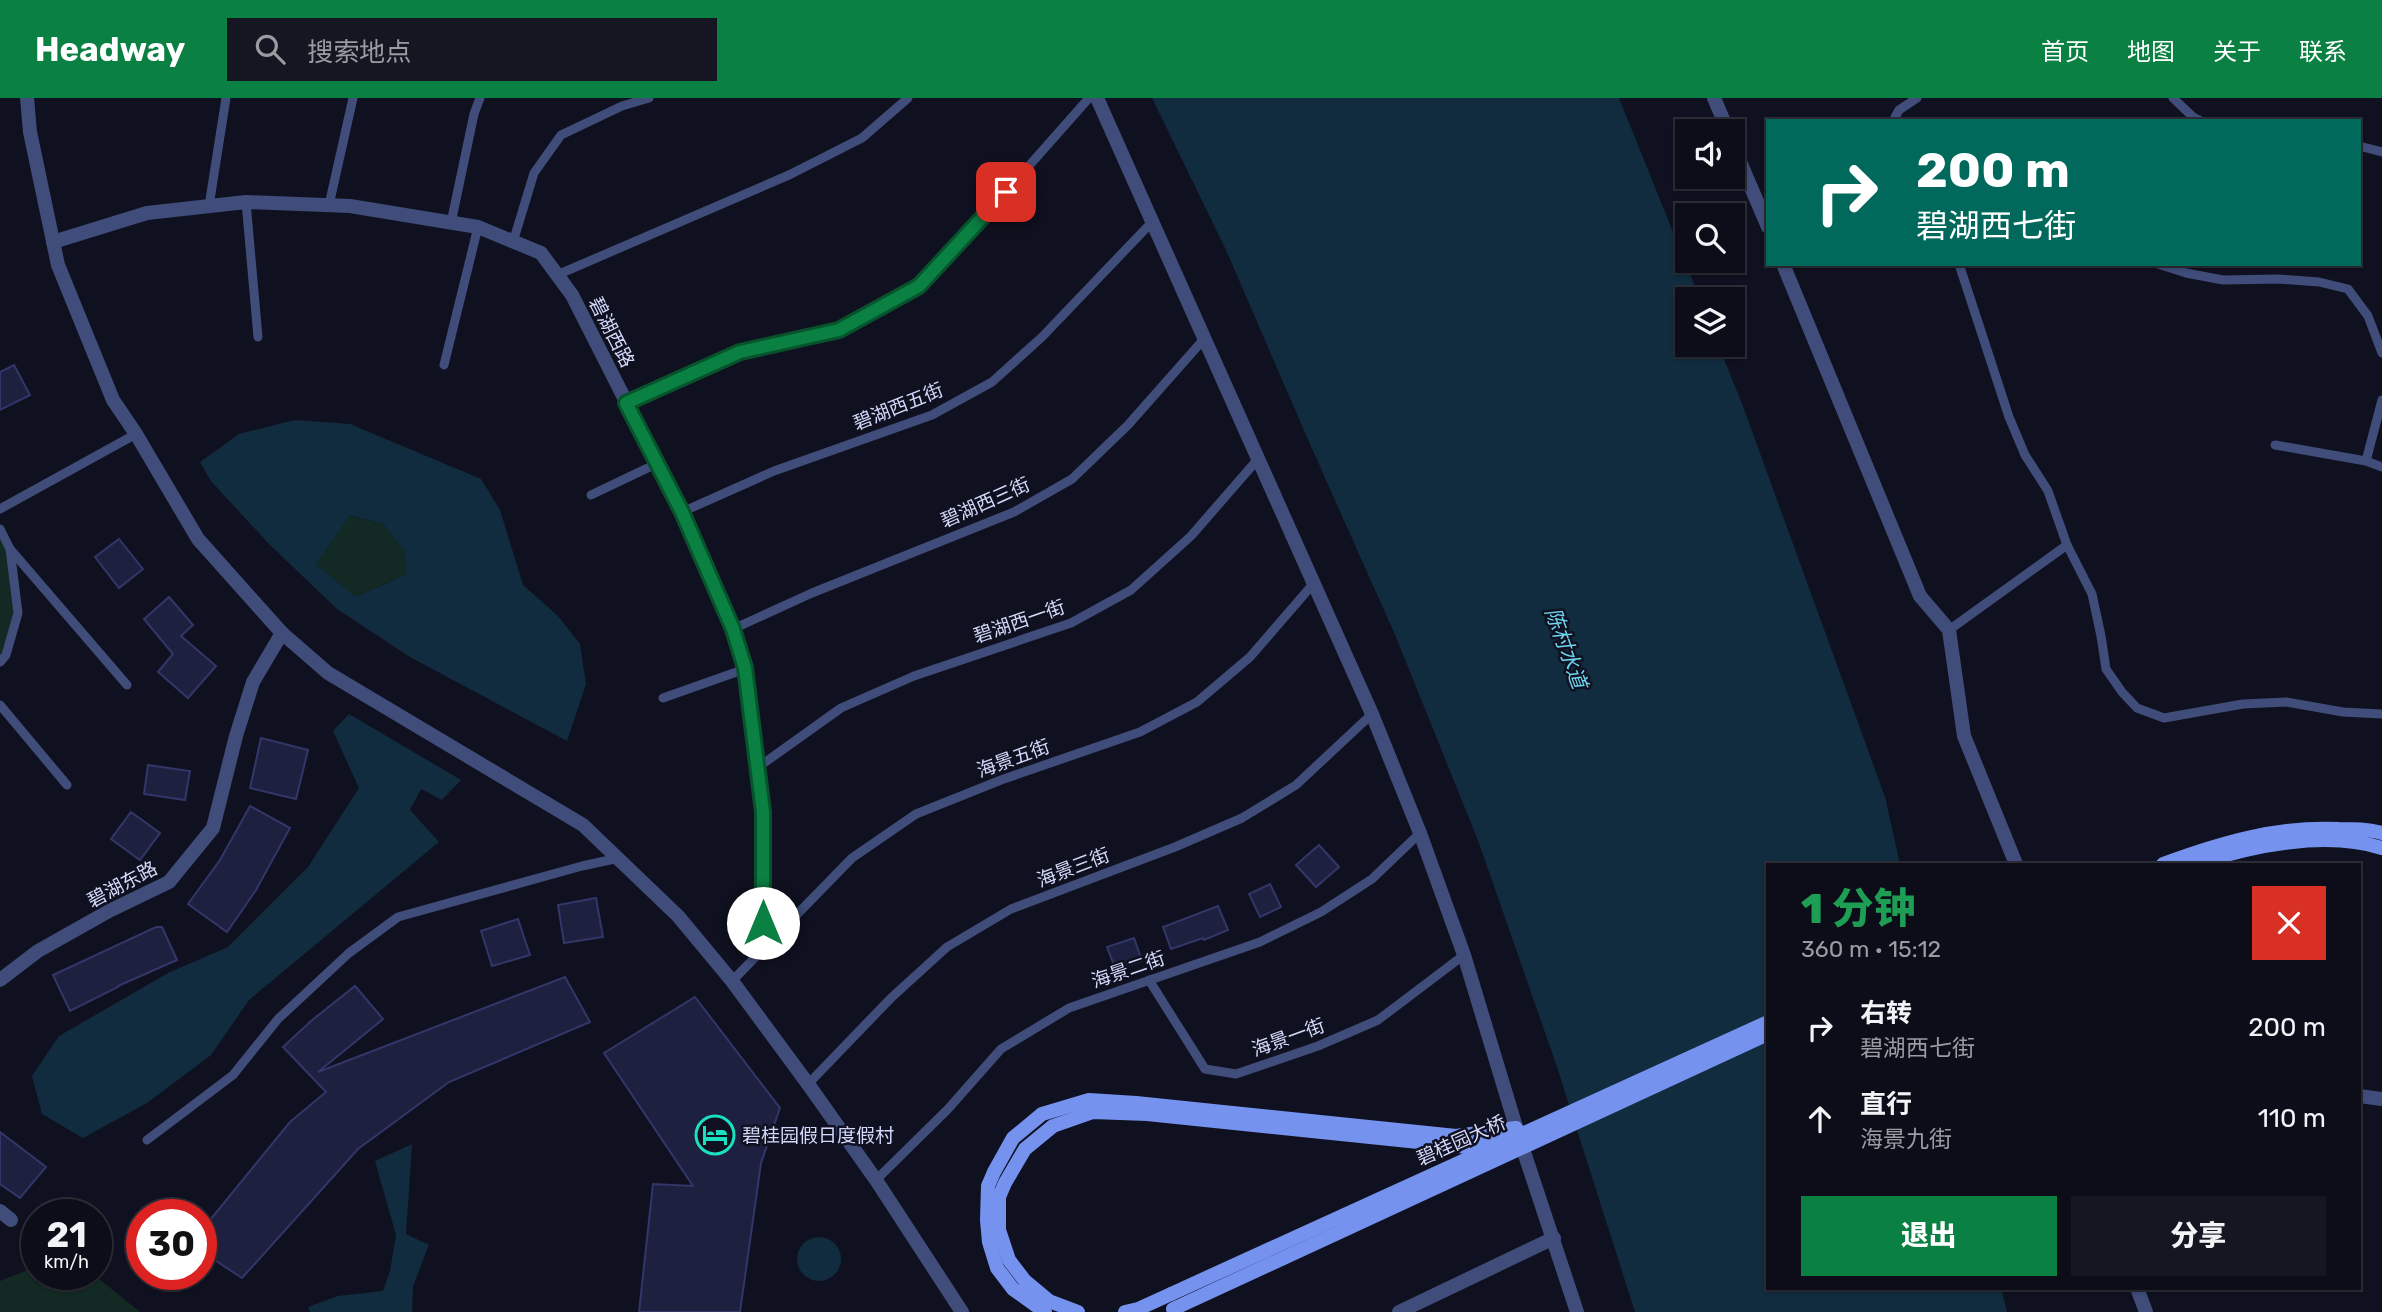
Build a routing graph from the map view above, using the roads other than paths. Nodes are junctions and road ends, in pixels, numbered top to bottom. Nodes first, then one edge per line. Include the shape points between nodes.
1 (27, 98) edge
2 (217, 98) edge
3 (353, 98) edge
4 (480, 98) edge
5 (649, 98) edge
6 (908, 98) edge
7 (1090, 98) edge
8 (1097, 98) edge
9 (1714, 98) edge
10 (1917, 98) edge
11 (2173, 98) edge
12 (225, 102) edge
13 (1723, 119) edge
14 (1894, 119) edge
15 (2197, 119) edge
16 (2361, 146) edge
17 (2382, 149) edge
18 (1745, 173) edge
19 (246, 202) junction
20 (329, 205) junction
21 (209, 206) junction
22 (1152, 222) junction
23 (1766, 222) edge
24 (451, 223) junction
25 (478, 227) junction
26 (53, 242) junction
27 (513, 242) junction
28 (1784, 266) edge
29 (1960, 266) edge
30 (2164, 266) edge
31 (557, 275) junction
32 (258, 337) dead end
33 (1204, 339) junction
34 (2382, 353) edge
35 (444, 365) dead end
36 (2382, 400) edge
37 (626, 403) junction
38 (136, 434) junction
39 (2275, 445) dead end
40 (1258, 459) junction
41 (2366, 461) junction
42 (656, 464) junction
43 (2382, 467) edge
44 (591, 495) dead end
45 (0, 509) edge
46 (682, 512) junction
47 (0, 529) edge
48 (2067, 545) junction
49 (10, 549) junction
50 (1314, 583) junction
51 (733, 629) junction
52 (1949, 630) junction
53 (282, 633) junction
54 (0, 663) edge
55 (745, 668) junction
56 (127, 685) dead end
57 (663, 698) dead end
58 (0, 705) edge
59 (1372, 714) junction
60 (2382, 714) edge
61 (757, 768) junction
62 (68, 785) dead end
63 (1420, 833) junction
64 (2382, 833) edge
65 (2382, 848) edge
66 (619, 859) junction
67 (2192, 860) edge
68 (2016, 863) edge
69 (2170, 863) edge
70 (763, 950) junction
71 (1464, 955) junction
72 (0, 980) edge
73 (1149, 980) junction
74 (732, 981) junction
75 (1766, 1023) edge
76 (1766, 1035) edge
77 (808, 1084) junction
78 (2361, 1096) edge
79 (2382, 1099) edge
80 (1518, 1134) junction
81 (147, 1140) dead end
82 (876, 1180) junction
83 (1554, 1238) junction
84 (2138, 1290) edge
85 (1169, 1305) edge
86 (962, 1312) edge
87 (1045, 1312) edge
88 (1078, 1312) edge
89 (1125, 1312) edge
90 (1399, 1312) edge
91 (1577, 1312) edge
92 (2146, 1312) edge

1 - 26 street
2 - 12 lane
3 - 20 lane
4 - 24 lane
5 - 27 lane via 561,135 534,173
6 - 31 lane via 862,138 789,176
7 - 37 lane via 919,286 839,330 740,352
8 - 22 street
9 - 13 street
10 - 14 lane
11 - 15 lane
12 - 21 lane
16 - 17 lane
18 - 23 street
19 - 20 street, 碧湖西路
19 - 21 street, 碧湖西路
19 - 32 lane
20 - 24 street, 碧湖西路
21 - 26 street, 碧湖西路 via 147,213
22 - 33 street
22 - 46 lane, 碧湖西五街 via 1042,337 992,382 932,415 774,471
24 - 25 street, 碧湖西路
25 - 27 street, 碧湖西路
25 - 35 lane
26 - 38 street via 113,400
27 - 31 street, 碧湖西路 via 541,253
28 - 52 street via 1920,597
29 - 48 lane via 2008,416 2048,491
30 - 34 lane via 2223,280 2278,279 2348,289 2368,316
31 - 37 street, 碧湖西路 via 572,295
33 - 40 street
33 - 51 lane, 碧湖西三街 via 1128,425 1072,479 1014,512
36 - 41 lane
37 - 42 street, 碧湖西路
38 - 45 lane
38 - 53 street via 198,538
39 - 41 lane
40 - 50 street
40 - 61 lane, 碧湖西一街 via 1191,537 1132,590 1071,623 914,676 841,708
41 - 43 lane
42 - 44 lane
42 - 46 street, 碧湖西路
46 - 51 street, 碧湖西路
47 - 49 lane
48 - 52 lane
48 - 60 lane via 2092,594 2106,669 2137,708 2164,718 2243,704 2286,702
49 - 54 lane via 18,613
49 - 56 lane
50 - 59 street
50 - 70 lane, 海景五街 via 1250,657 1197,702 1140,732 916,814 852,858
51 - 55 street, 碧湖西路
52 - 68 street via 1964,736
53 - 66 street via 328,673 583,825
53 - 72 street, 碧湖东路 via 253,682 213,828 169,882 38,951
55 - 57 lane
55 - 61 street, 碧湖西路
58 - 62 lane
59 - 63 street
59 - 77 lane, 海景三街 via 1296,785 1242,818 1011,909 947,947
61 - 70 street, 碧湖西路 via 763,812
63 - 71 street
63 - 73 lane, 海景二街 via 1372,879 1321,912 1260,942
64 - 67 main road via 2306,828 2243,837
65 - 67 main road via 2367,843 2302,841
66 - 74 street via 678,916
66 - 81 lane via 398,917 349,953 278,1019 233,1075
67 - 69 main road
70 - 74 lane, 海景五街
71 - 73 lane, 海景一街 via 1378,1020 1236,1074 1205,1069
71 - 80 street
73 - 82 lane, 海景二街 via 1069,1008 1001,1049
74 - 77 street
75 - 85 main road, 碧桂园大桥, bridge
76 - 85 main road, 碧桂园大桥, bridge
77 - 82 street
78 - 79 street
80 - 83 street
80 - 87 main road via 1456,1136 1089,1100 1042,1114 1013,1138 993,1171 987,1220 997,1268 1013,1289
80 - 88 main road via 1467,1147 1093,1112 1053,1126 1025,1149 1005,1183 999,1197 999,1230 1009,1260 1025,1281 1049,1301
82 - 86 street
83 - 90 street
83 - 91 street
84 - 92 street
85 - 89 main road

